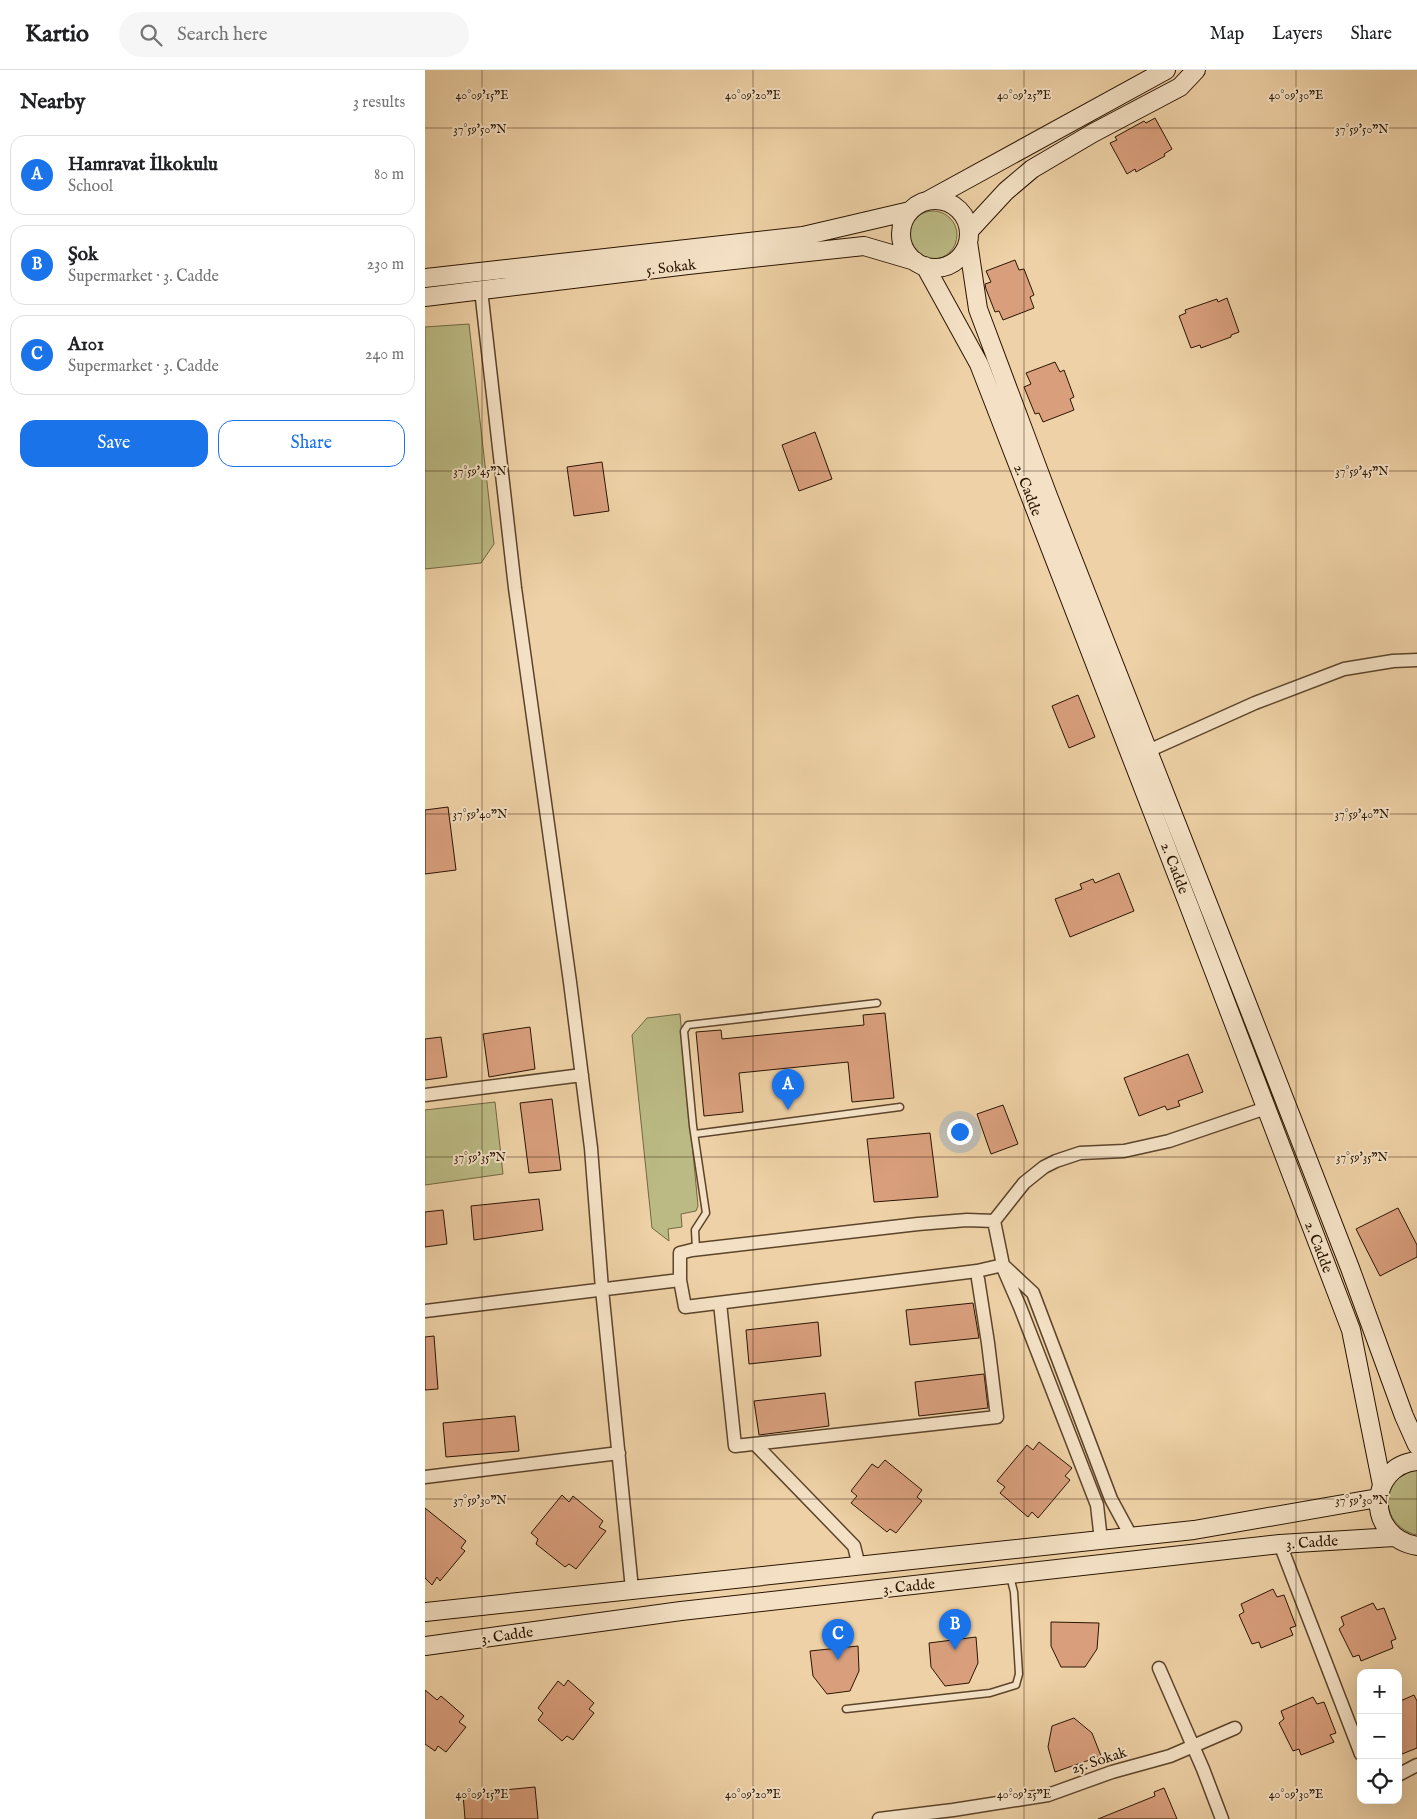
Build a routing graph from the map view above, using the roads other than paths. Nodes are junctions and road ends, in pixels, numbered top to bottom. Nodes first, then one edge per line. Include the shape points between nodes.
1 (1166, 70) edge
2 (1197, 70) edge
3 (929, 200) junction
4 (910, 211) junction
5 (969, 237) junction
6 (920, 264) junction
7 (425, 278) edge
8 (481, 290) junction
9 (425, 297) edge
10 (1417, 660) edge
11 (1148, 751) junction
12 (877, 1003) dead end
13 (582, 1075) junction
14 (425, 1095) edge
15 (900, 1107) dead end
16 (1266, 1108) junction
17 (695, 1134) junction
18 (994, 1221) junction
19 (697, 1250) junction
20 (1003, 1266) junction
21 (978, 1279) dead end
22 (680, 1280) junction
23 (602, 1289) junction
24 (720, 1303) junction
25 (425, 1311) edge
26 (755, 1444) junction
27 (1417, 1445) edge
28 (619, 1453) junction
29 (1417, 1461) edge
30 (425, 1478) edge
31 (1380, 1492) junction
32 (1131, 1536) junction
33 (1101, 1540) junction
34 (1280, 1544) junction
35 (1409, 1546) edge
36 (859, 1566) junction
37 (1010, 1575) junction
38 (632, 1589) junction
39 (425, 1612) edge
40 (425, 1646) edge
41 (1159, 1668) dead end
42 (847, 1709) dead end
43 (1235, 1728) dead end
44 (1357, 1744) edge
45 (1193, 1747) junction
46 (1417, 1765) edge
47 (1402, 1773) edge
48 (879, 1819) edge
49 (1222, 1819) edge

1 - 3 main road
2 - 5 main road via 1180,87 1032,169 1006,191
3 - 4 main road
3 - 5 main road via 941,200 960,211 966,220
4 - 6 main road via 901,232 902,243 907,253
4 - 7 main road, 5. Sokak via 803,236
5 - 6 main road via 960,256 947,266 935,268
5 - 11 main road, 2. Cadde via 978,308
6 - 8 main road, 5. Sokak via 865,246
6 - 16 main road, 2. Cadde via 979,364
8 - 9 main road, 5. Sokak
8 - 13 street via 515,588
10 - 11 street via 1344,669 1255,703
11 - 27 main road, 2. Cadde
12 - 17 lane via 688,1025 684,1030
13 - 14 street
13 - 23 street
15 - 17 lane
16 - 18 street via 1169,1141 1124,1151 1080,1154 1056,1161 1033,1174
16 - 31 main road, 2. Cadde via 1351,1330
17 - 19 lane via 707,1213 695,1230
18 - 19 street via 918,1224
18 - 20 street
19 - 22 street via 680,1253
20 - 24 street
20 - 32 street via 1033,1293 1111,1499
20 - 33 street via 1097,1505
21 - 26 street via 997,1416
22 - 23 street
22 - 24 street via 685,1307
23 - 25 street
23 - 28 street
24 - 26 street via 735,1446
26 - 36 street via 853,1546
28 - 30 street
28 - 38 street
29 - 31 main road via 1399,1466 1389,1474
31 - 32 main road, 3. Cadde via 1195,1530
31 - 35 main road, 2. Cadde via 1379,1513 1385,1526
32 - 33 main road, 3. Cadde
33 - 36 main road, 3. Cadde
34 - 35 main road, 3. Cadde
34 - 37 main road, 3. Cadde
34 - 44 street
36 - 38 main road, 3. Cadde
37 - 40 main road, 3. Cadde via 681,1612
37 - 42 lane via 1019,1674 1016,1686 990,1693
38 - 39 main road, 3. Cadde
41 - 45 street
43 - 45 street, 25. Sokak
45 - 48 street, 25. Sokak via 1048,1795
45 - 49 street
46 - 47 street

